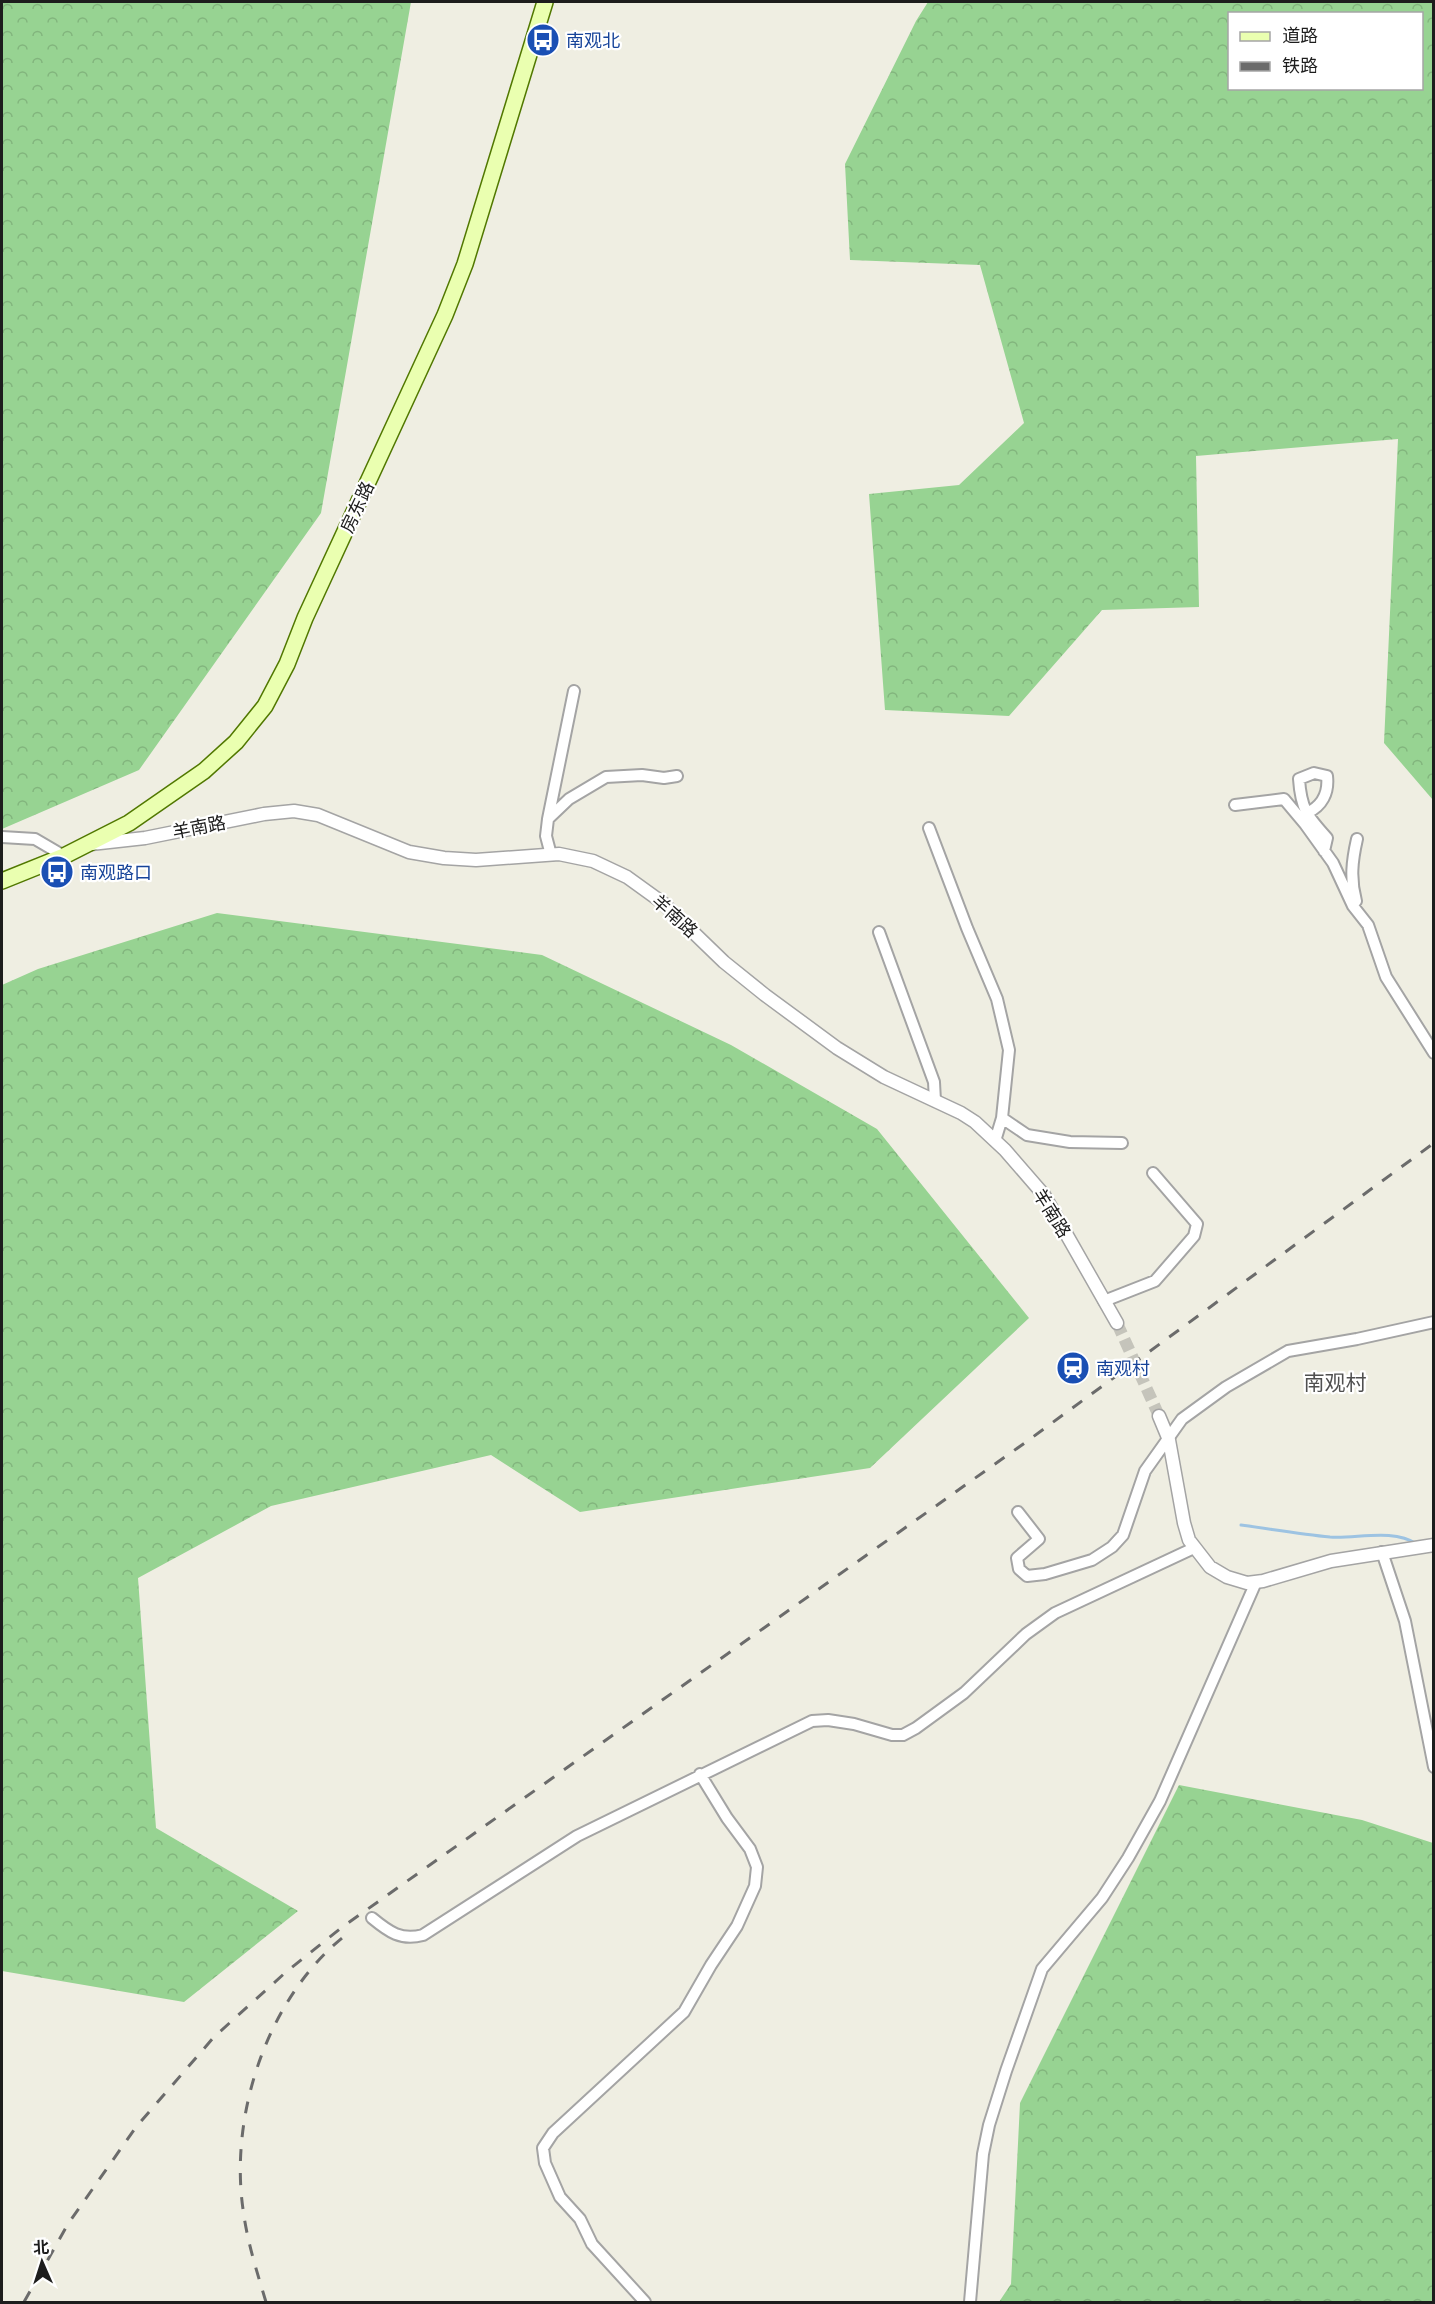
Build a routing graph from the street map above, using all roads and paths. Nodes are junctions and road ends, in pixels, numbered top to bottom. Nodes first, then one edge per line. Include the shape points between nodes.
1 (545, 2) edge
2 (574, 691) dead end
3 (677, 776) dead end
4 (1236, 805) dead end
5 (1307, 813) dead end
6 (548, 819) junction
7 (929, 828) dead end
8 (2, 837) edge
9 (1357, 839) dead end
10 (90, 844) junction
11 (1324, 851) junction
12 (551, 855) junction
13 (64, 856) junction
14 (2, 881) edge
15 (1359, 913) junction
16 (879, 932) dead end
17 (1434, 1053) edge
18 (935, 1101) junction
19 (1002, 1118) junction
20 (995, 1141) junction
21 (1122, 1143) dead end
22 (1153, 1173) dead end
23 (1104, 1301) junction
24 (1434, 1322) edge
25 (1117, 1323) tunnel mouth
26 (1159, 1416) tunnel mouth
27 (1169, 1440) junction
28 (1018, 1512) dead end
29 (1429, 1546) edge
30 (1194, 1548) junction
31 (1382, 1552) junction
32 (1256, 1582) junction
33 (1434, 1767) edge
34 (700, 1774) junction
35 (372, 1918) dead end
36 (645, 2302) edge
37 (970, 2302) edge

1 - 10 main road, 房东路 via 486,199 445,315 265,706 236,742 204,771 129,824
2 - 6 street
3 - 6 street via 606,777 569,799
4 - 11 street via 1284,800
5 - 11 street via 1326,838
6 - 12 street via 546,836
7 - 19 street via 998,999 1009,1050
8 - 13 street via 35,839
9 - 15 street via 1352,886
10 - 12 street, 羊南路 via 294,811 318,815 409,852 444,858
10 - 13 main road, 房东路
11 - 15 street
12 - 18 street, 羊南路 via 593,861 627,877 663,903 740,975 837,1048 884,1077
13 - 14 main road, 房东路
15 - 17 street via 1368,925 1386,977
16 - 18 street via 934,1082
18 - 20 street, 羊南路 via 975,1122
19 - 20 street
19 - 21 street via 1027,1135 1070,1142
20 - 23 street, 羊南路 via 1044,1195
22 - 23 street via 1197,1224 1194,1236 1155,1281
23 - 25 street, 羊南路
24 - 27 street via 1288,1350 1182,1419
26 - 27 street
27 - 28 street via 1145,1471 1123,1535 1092,1560 1028,1576 1019,1569 1017,1558 1039,1539
27 - 30 street via 1184,1523
29 - 31 street
30 - 32 street via 1210,1567 1227,1577
30 - 34 street via 1055,1613 1026,1634 964,1693 903,1735 846,1722 812,1721
31 - 32 street via 1331,1561
31 - 33 street via 1405,1621
32 - 37 street via 1160,1801 1102,1898 1042,1969 989,2125
34 - 35 street via 577,1836 423,1935 400,1937
34 - 36 street via 750,1848 756,1867 755,1886 737,1926 684,2013 553,2133 543,2148 545,2163 560,2197 580,2219 592,2244

